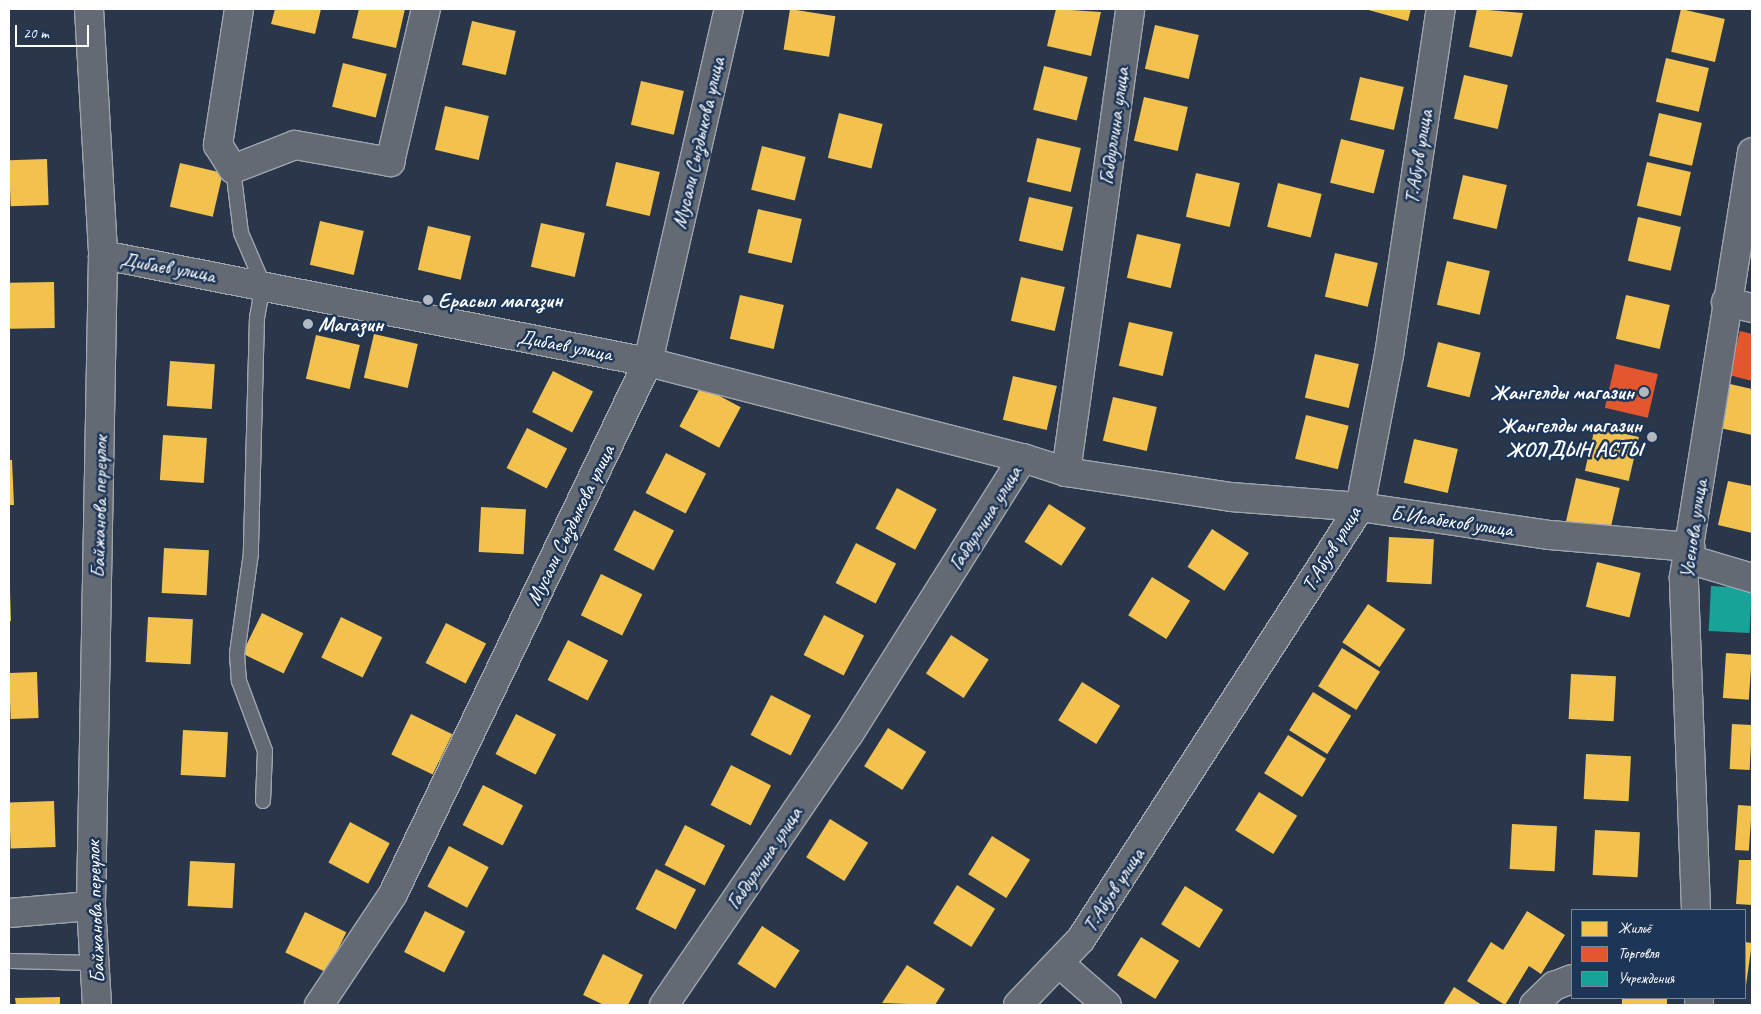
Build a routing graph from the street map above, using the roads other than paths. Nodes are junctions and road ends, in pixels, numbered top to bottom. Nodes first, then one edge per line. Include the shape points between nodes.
1 (89, 9) edge
2 (239, 9) edge
3 (426, 9) edge
4 (729, 9) edge
5 (1130, 9) edge
6 (1441, 9) edge
7 (1752, 152) edge
8 (233, 169) junction
9 (103, 255) junction
10 (263, 284) junction
11 (1726, 302) junction
12 (1752, 308) edge
13 (648, 362) junction
14 (1023, 458) junction
15 (1066, 472) junction
16 (1360, 507) junction
17 (1689, 553) junction
18 (1752, 578) edge
19 (264, 801) dead end
20 (91, 906) junction
21 (1696, 909) edge
22 (9, 913) edge
23 (9, 962) edge
24 (96, 963) junction
25 (1060, 964) junction
26 (1571, 979) edge
27 (98, 1005) edge
28 (319, 1005) edge
29 (664, 1005) edge
30 (1018, 1005) edge
31 (1107, 1005) edge
32 (1534, 1005) edge

1 - 9 street, Байжанова переулок
2 - 8 street via 218,145
3 - 8 street via 390,162 295,146
4 - 13 street, Мусали Сыздыкова улица
5 - 15 street, Габдуллина улица
6 - 16 street, Т.Абуов улица via 1389,355
7 - 11 street, Усенова улица
8 - 10 lane via 241,233
9 - 10 street, Дибаев улица
9 - 20 street, Байжанова переулок
10 - 13 street, Дибаев улица
10 - 19 lane via 257,317 252,543 238,654 239,681 265,751
11 - 12 street
11 - 17 street, Усенова улица
13 - 14 street, Дибаев улица
13 - 28 street, Мусали Сыздыкова улица via 393,894
14 - 15 street, Габдуллина улица
14 - 29 street, Габдуллина улица via 849,734
15 - 16 street, Б.Исабеков улица via 1231,497
16 - 17 street, Б.Исабеков улица
16 - 25 street, Т.Абуов улица via 1086,931
17 - 18 street, Б.Исабеков улица
17 - 21 street, Усенова улица via 1684,577
20 - 22 street
20 - 24 street, Байжанова переулок
23 - 24 lane
24 - 27 street, Байжанова переулок
25 - 30 street, Т.Абуов улица
25 - 31 street
26 - 32 street via 1554,986

